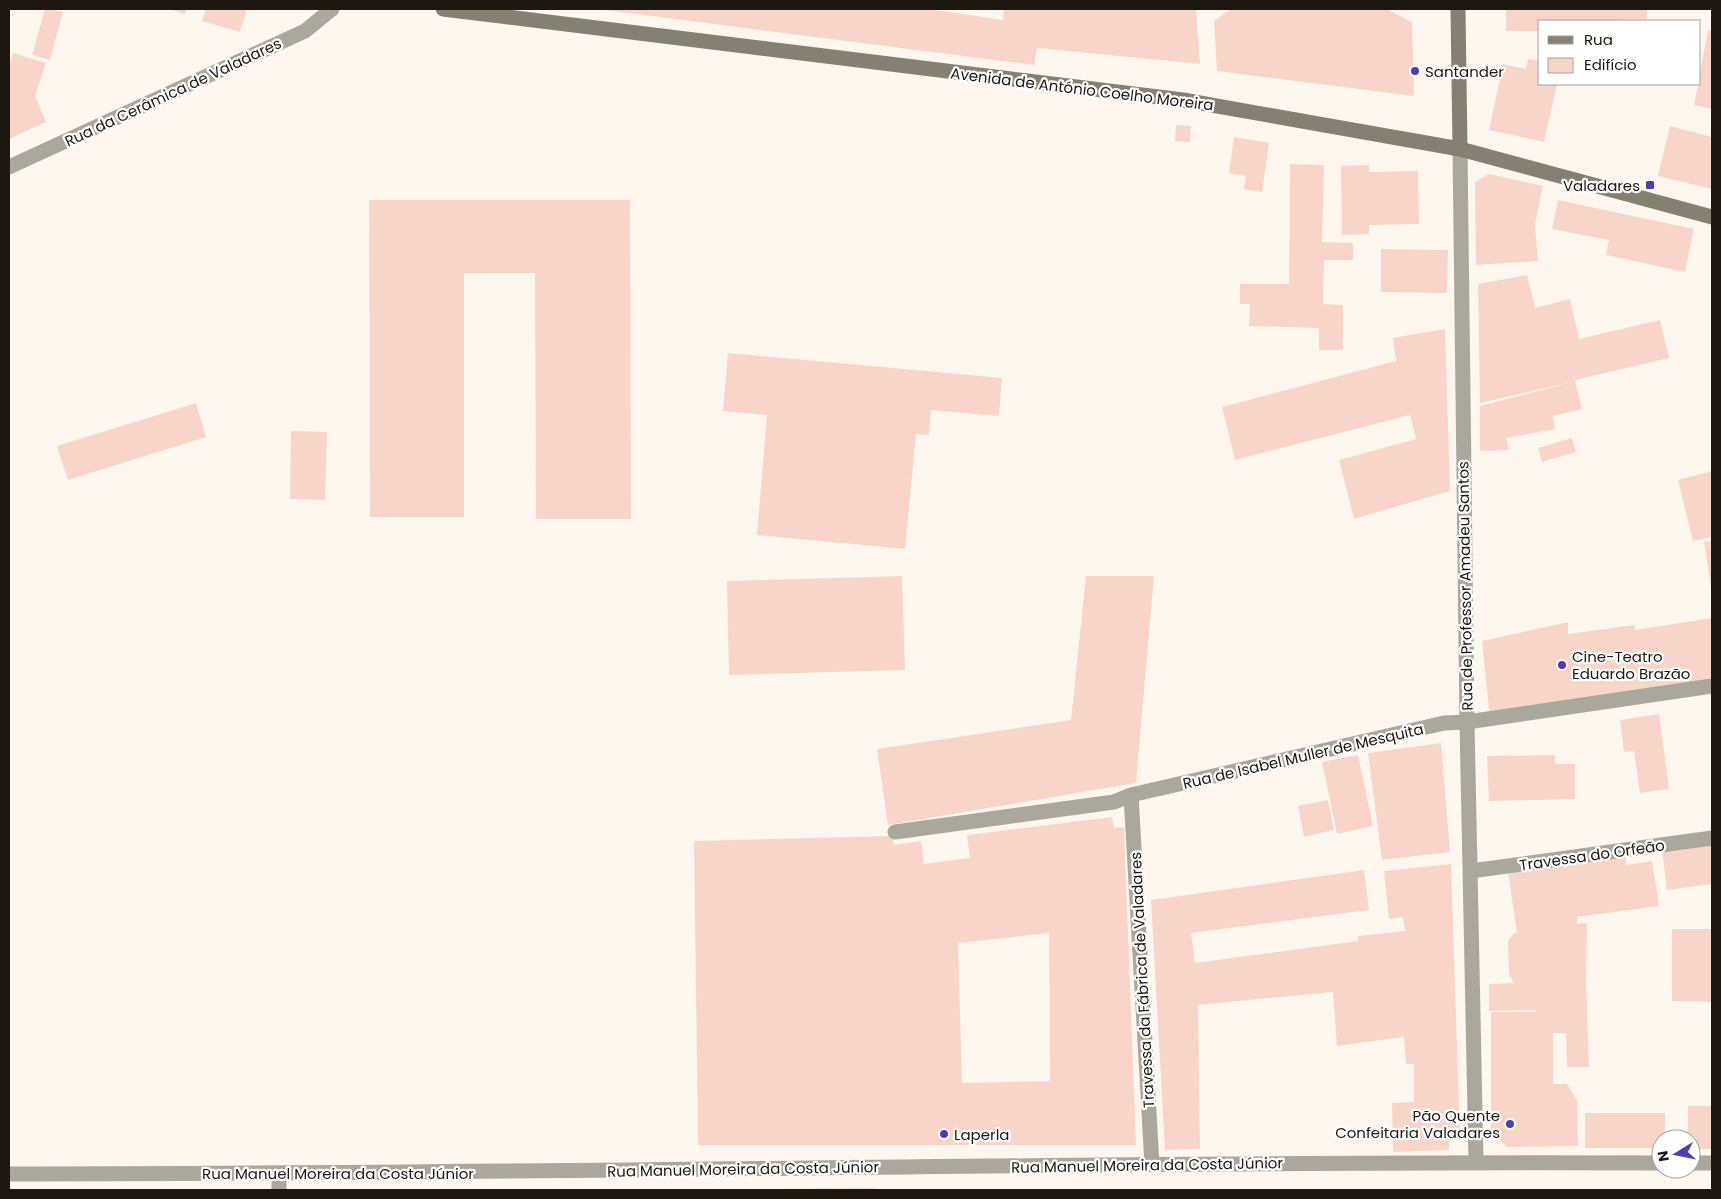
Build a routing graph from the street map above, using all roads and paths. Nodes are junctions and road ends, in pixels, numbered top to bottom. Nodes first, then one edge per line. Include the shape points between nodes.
1 (332, 9) edge
2 (443, 9) edge
3 (1458, 9) edge
4 (467, 10) edge
5 (1460, 148) junction
6 (9, 167) edge
7 (1712, 216) edge
8 (1712, 686) edge
9 (1467, 722) junction
10 (1131, 795) junction
11 (895, 832) dead end
12 (1712, 838) edge
13 (1471, 871) junction
14 (1476, 1162) junction
15 (1651, 1163) edge
16 (1152, 1165) junction
17 (9, 1174) edge
18 (279, 1174) junction
19 (279, 1190) edge

1 - 6 street, Rua da Cerâmica de Valadares via 305,31
2 - 4 main road, Avenida de António Coelho Moreira
3 - 5 main road, Rua de Professor Amadeu Santos
4 - 5 main road, Avenida de António Coelho Moreira via 1183,100
5 - 7 main road, Avenida de António Coelho Moreira
5 - 9 street, Rua de Professor Amadeu Santos
8 - 9 street, Rua de Isabel Muller de Mesquita
9 - 10 street, Rua de Isabel Muller de Mesquita via 1444,723
9 - 13 street, Rua de Professor Amadeu Santos
10 - 11 street, Rua de Isabel Muller de Mesquita via 1114,802
10 - 16 street, Travessa da Fábrica de Valadares
12 - 13 street, Travessa do Orfeão
13 - 14 street, Rua de Professor Amadeu Santos
14 - 15 street, Rua Manuel Moreira da Costa Júnior
14 - 16 street, Rua Manuel Moreira da Costa Júnior
16 - 18 street, Rua Manuel Moreira da Costa Júnior
17 - 18 street, Rua Manuel Moreira da Costa Júnior
18 - 19 street

